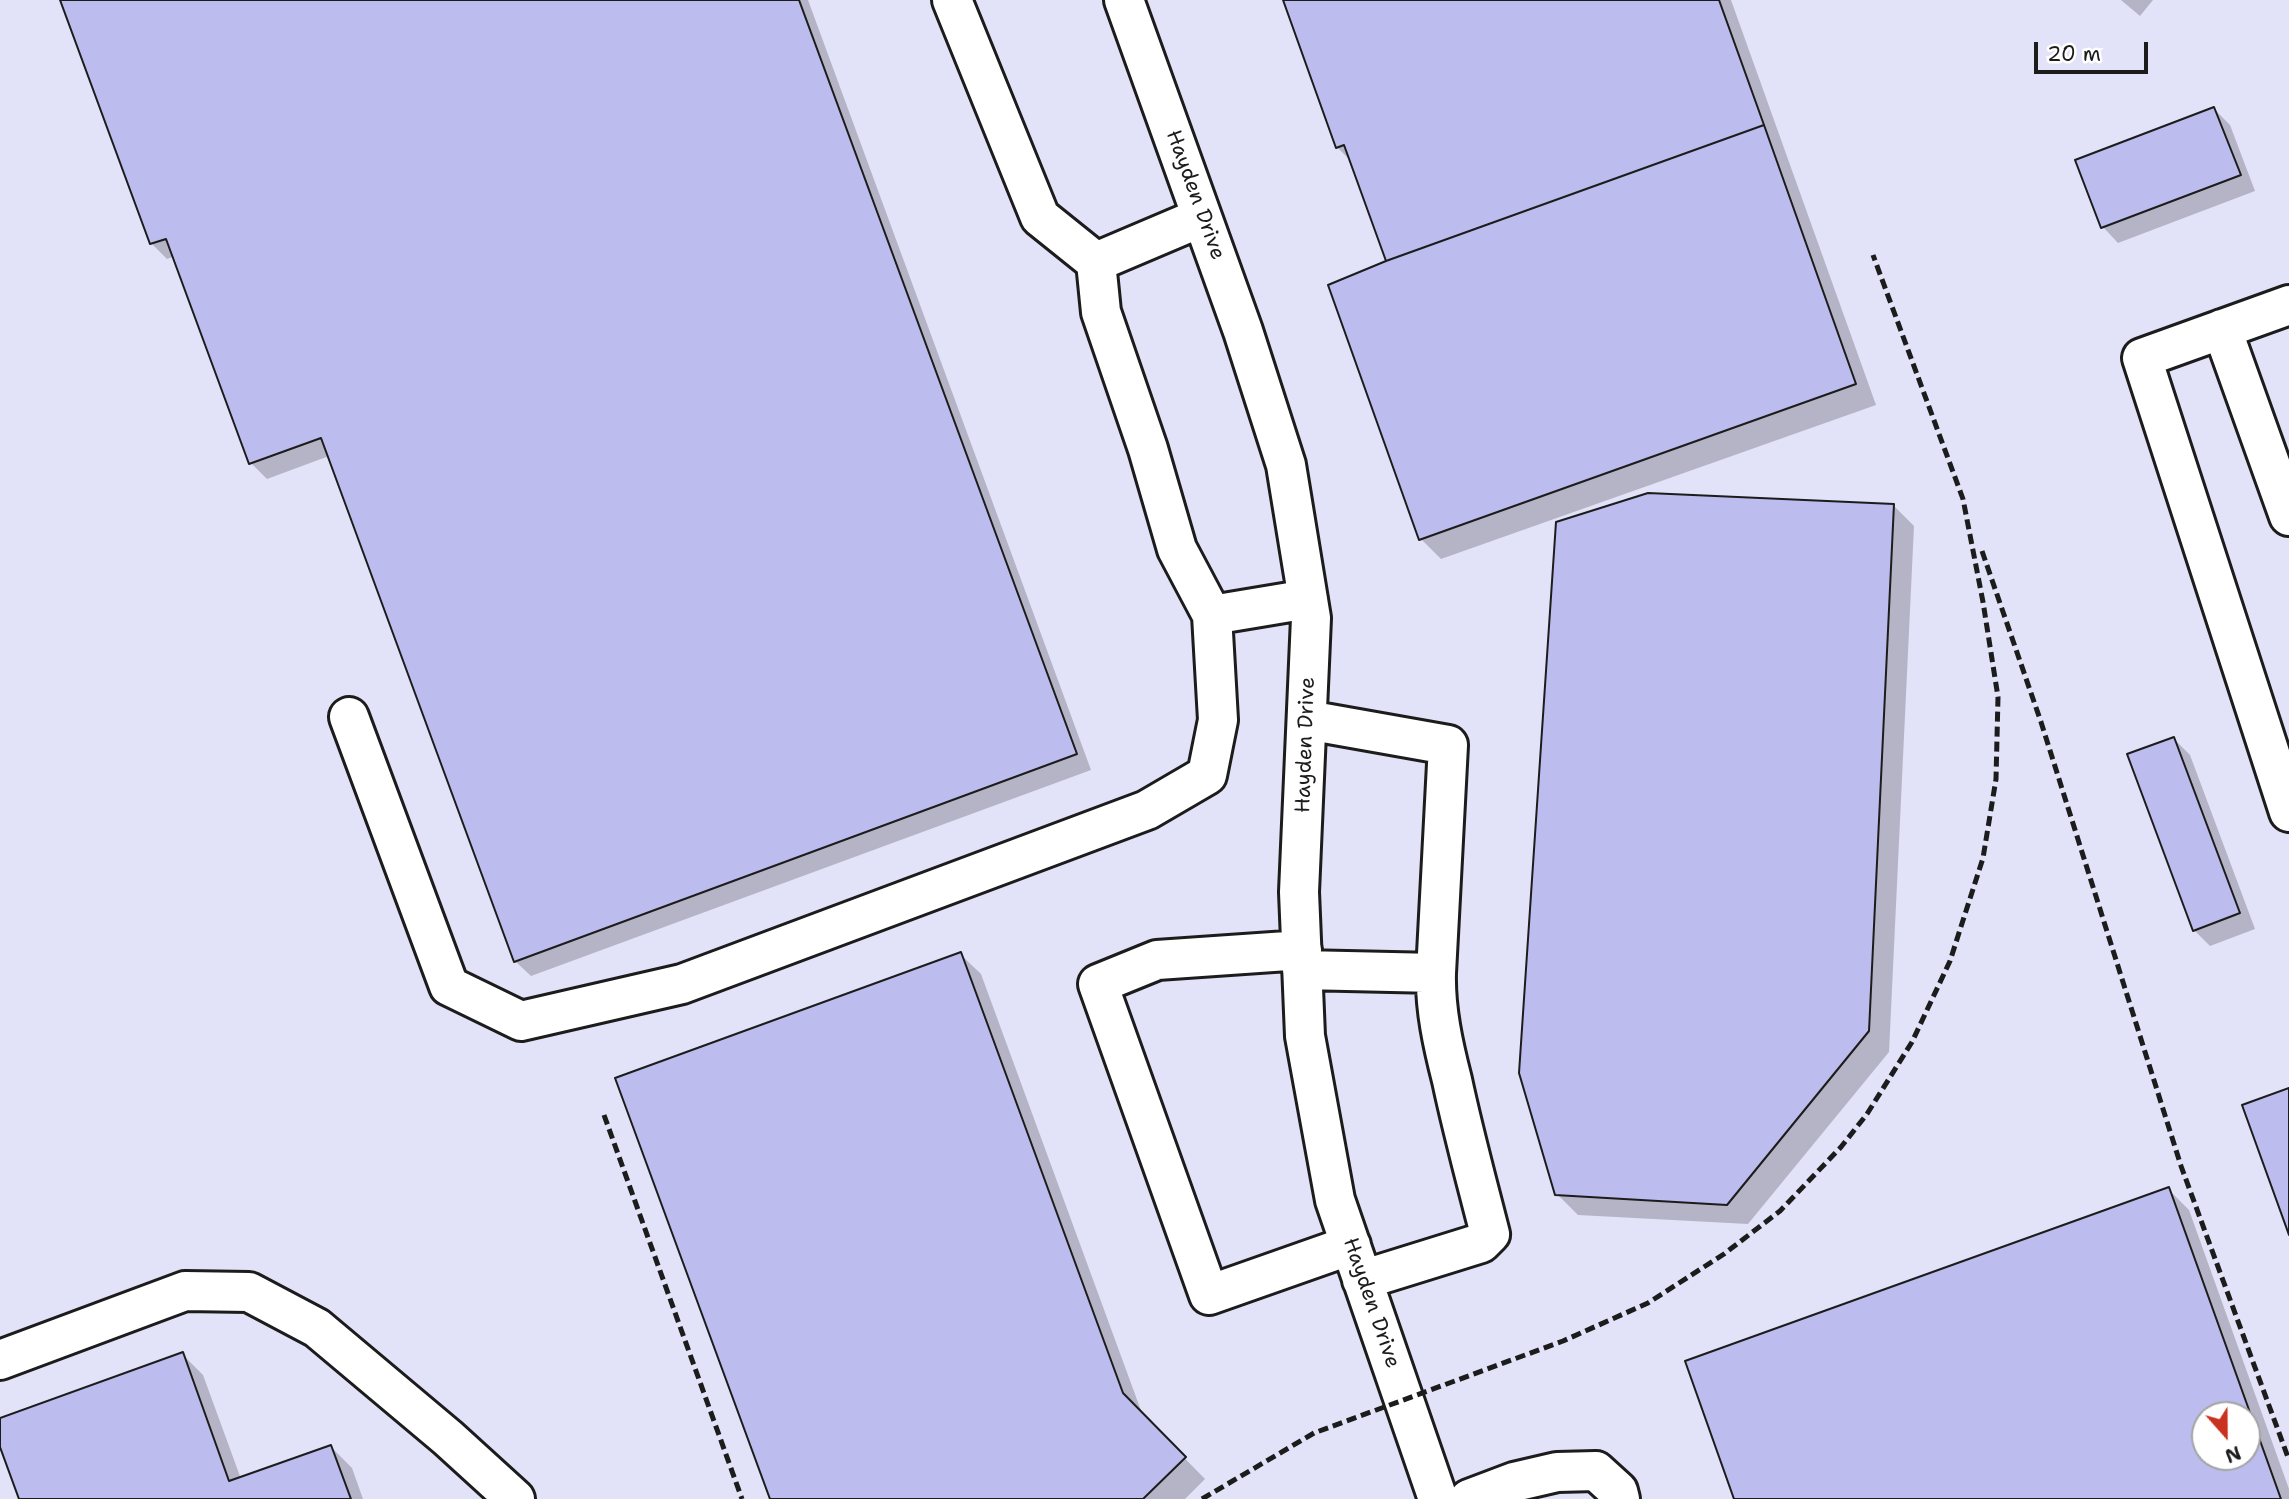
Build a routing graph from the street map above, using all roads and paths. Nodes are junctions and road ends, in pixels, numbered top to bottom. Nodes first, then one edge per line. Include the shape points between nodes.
1 (952, 0) edge
2 (1124, 0) edge
3 (1202, 217) junction
4 (1096, 261) junction
5 (2289, 305) edge
6 (2222, 330) junction
7 (2289, 516) edge
8 (1308, 599) junction
9 (1212, 615) junction
10 (349, 717) dead end
11 (1307, 720) junction
12 (2289, 811) edge
13 (1302, 960) junction
14 (1436, 973) junction
15 (1356, 1262) junction
16 (0, 1360) edge
17 (515, 1499) edge
18 (1438, 1499) edge
19 (1469, 1499) edge
20 (1620, 1499) edge

1 - 4 street via 1040,217
2 - 3 street, Hayden Drive
3 - 4 street
3 - 8 street, Hayden Drive via 1286,465
4 - 9 street via 1101,312 1177,549
5 - 6 street
6 - 7 street
6 - 12 street via 2142,358
8 - 9 street
8 - 11 street, Hayden Drive
9 - 10 street via 1217,720 1207,775 1147,810 682,984 521,1021 449,986
11 - 13 street, Hayden Drive via 1299,892
11 - 14 street via 1448,745
13 - 14 street
13 - 15 street, Hayden Drive via 1306,1036 1335,1200
13 - 15 street via 1157,960 1098,984 1209,1296
14 - 15 street via 1435,999 1447,1060 1490,1234 1481,1243
15 - 18 street, Hayden Drive
16 - 17 street via 185,1291 249,1292 317,1328
19 - 20 street via 1558,1472 1596,1471

